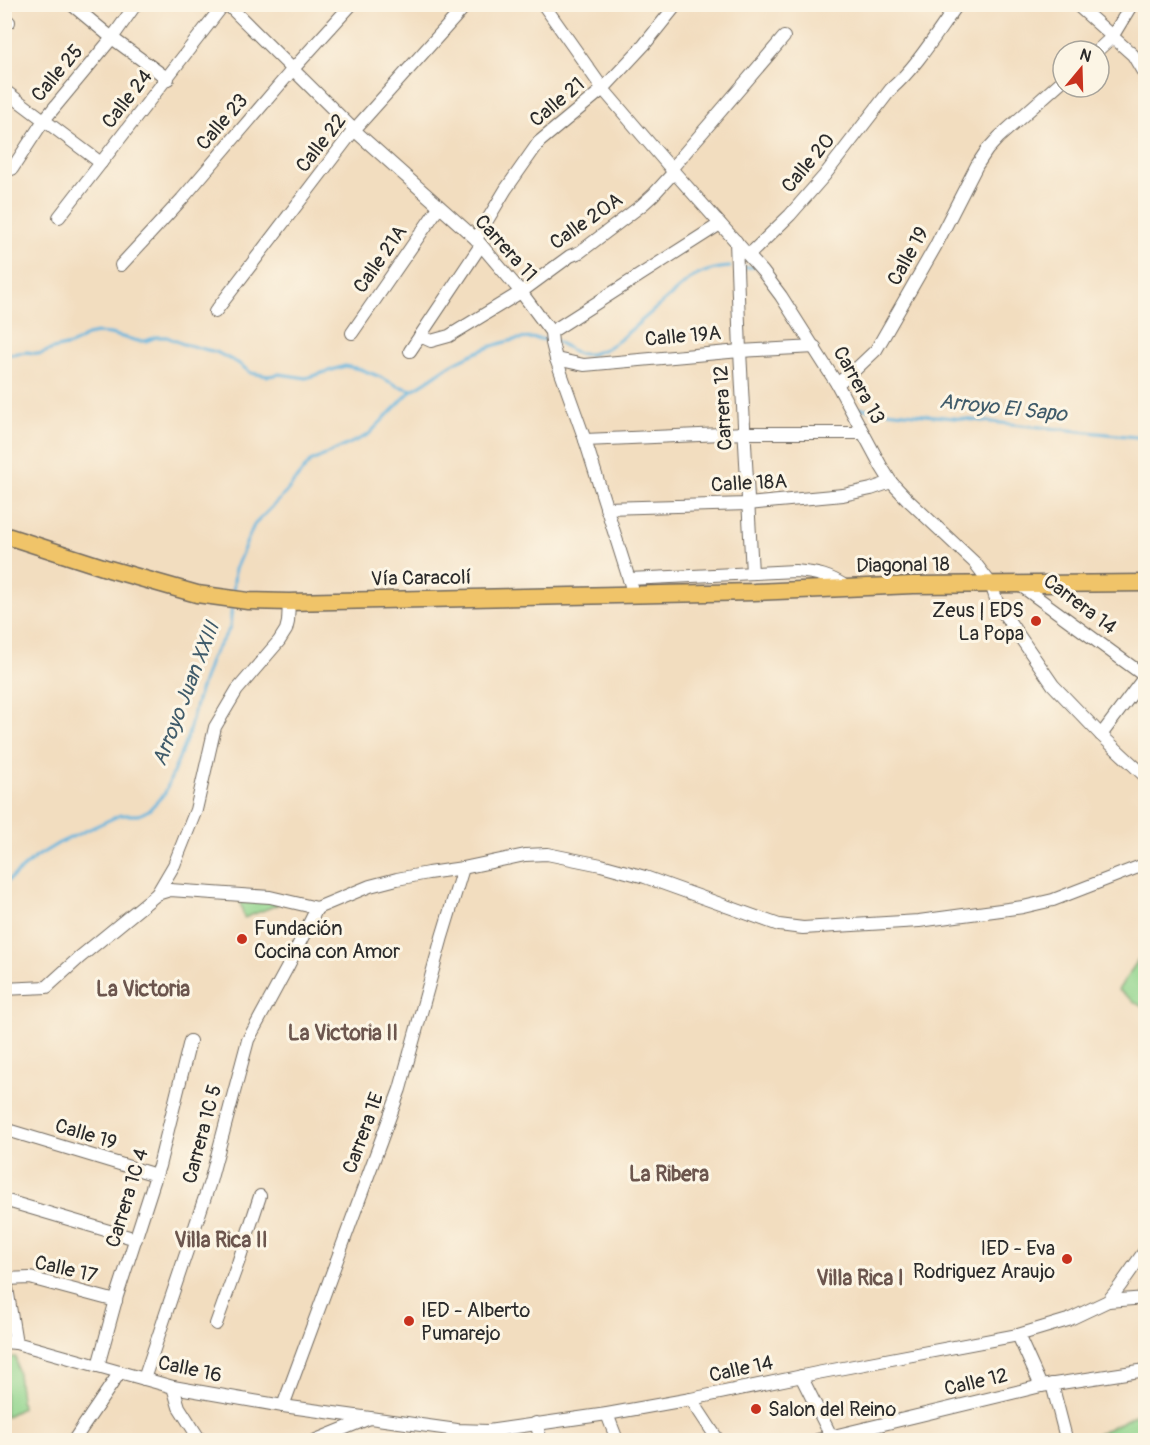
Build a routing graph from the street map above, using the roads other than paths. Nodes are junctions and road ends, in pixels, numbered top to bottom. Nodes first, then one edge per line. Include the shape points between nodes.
1 (70, 4) edge
2 (136, 4) edge
3 (226, 4) edge
4 (352, 4) edge
5 (467, 4) edge
6 (543, 4) edge
7 (958, 4) edge
8 (1076, 4) edge
9 (1132, 4) edge
10 (676, 5) edge
11 (784, 37) dead end
12 (1112, 37) junction
13 (112, 38) junction
14 (1110, 39) edge
15 (293, 69) junction
16 (1146, 77) edge
17 (168, 79) junction
18 (603, 89) junction
19 (4, 90) edge
20 (1051, 91) edge
21 (44, 120) junction
22 (354, 130) junction
23 (101, 163) junction
24 (12, 169) dead end
25 (673, 170) junction
26 (439, 207) junction
27 (59, 217) dead end
28 (720, 224) junction
29 (736, 241) junction
30 (479, 242) junction
31 (749, 255) junction
32 (121, 265) dead end
33 (521, 292) junction
34 (214, 312) dead end
35 (352, 333) dead end
36 (420, 336) junction
37 (552, 337) junction
38 (815, 347) junction
39 (410, 351) dead end
40 (740, 351) junction
41 (556, 359) junction
42 (837, 384) junction
43 (863, 432) junction
44 (745, 433) junction
45 (585, 440) junction
46 (891, 482) junction
47 (748, 504) junction
48 (606, 508) junction
49 (4, 535) edge
50 (752, 573) junction
51 (1146, 583) edge
52 (991, 584) junction
53 (1020, 585) junction
54 (632, 587) junction
55 (848, 588) junction
56 (289, 602) junction
57 (1145, 676) edge
58 (1101, 735) junction
59 (1146, 777) edge
60 (1146, 864) edge
61 (464, 868) junction
62 (157, 894) junction
63 (317, 908) junction
64 (4, 989) edge
65 (190, 1041) dead end
66 (4, 1129) edge
67 (156, 1175) junction
68 (260, 1196) dead end
69 (4, 1200) edge
70 (136, 1239) junction
71 (1146, 1249) edge
72 (5, 1274) edge
73 (1146, 1298) edge
74 (116, 1301) junction
75 (1108, 1301) junction
76 (216, 1324) dead end
77 (1018, 1335) junction
78 (10, 1343) edge
79 (98, 1366) junction
80 (1146, 1370) edge
81 (120, 1372) junction
82 (801, 1376) junction
83 (144, 1379) junction
84 (1046, 1385) junction
85 (173, 1387) junction
86 (691, 1400) junction
87 (283, 1406) junction
88 (607, 1414) junction
89 (371, 1417) junction
90 (536, 1423) junction
91 (831, 1436) junction
92 (74, 1440) edge
93 (200, 1440) edge
94 (316, 1440) edge
95 (541, 1440) edge
96 (617, 1440) edge
97 (718, 1440) edge
98 (817, 1440) edge
99 (1063, 1440) edge

1 - 13 street
2 - 13 street, Calle 25
3 - 15 street, Carrera 11
3 - 17 street, Calle 24
4 - 15 street, Calle 23
5 - 22 street, Calle 22
6 - 18 street, Carrera 13
7 - 31 street, Calle 20 via 927,49 824,176
8 - 12 street
9 - 12 street
10 - 18 street, Calle 21
11 - 25 street, Calle 20A
12 - 14 street
12 - 16 street via 1133,55
13 - 17 street
13 - 21 street, Calle 25
15 - 22 street, Carrera 11
15 - 32 street, Calle 23
17 - 23 street, Calle 24
18 - 25 street, Carrera 13
18 - 30 street, Calle 21 via 539,142 506,189
19 - 21 street
20 - 42 street, Calle 19 via 999,137 977,165 876,350
21 - 23 street
21 - 24 street, Calle 25
22 - 26 street, Carrera 11
22 - 34 street, Calle 22
23 - 27 street, Calle 24
25 - 28 street, Carrera 13
25 - 33 street, Calle 20A via 642,205
26 - 30 street, Carrera 11
26 - 35 street, Calle 21A
28 - 29 street, Carrera 13
28 - 37 street
29 - 31 street, Carrera 13
29 - 40 street, Carrera 12
30 - 33 street, Carrera 11
30 - 36 street, Calle 21
31 - 38 street, Carrera 13
33 - 36 street, Calle 20A via 449,336 431,341
33 - 37 street, Carrera 11
36 - 39 street, Calle 21
37 - 41 street, Carrera 11
38 - 40 street, Calle 19A
38 - 42 street, Carrera 13
40 - 41 street, Calle 19A via 584,364
40 - 44 street, Carrera 12
41 - 45 street, Carrera 11
42 - 43 street, Carrera 13
43 - 44 street
43 - 46 street, Carrera 13
44 - 45 street
44 - 47 street, Carrera 12
45 - 48 street, Carrera 11
46 - 47 street, Calle 18A via 843,495
46 - 52 street, Carrera 13 via 975,563
47 - 48 street, Calle 18A
47 - 50 street, Carrera 12
48 - 54 street, Carrera 11
49 - 56 main road, Vía Caracolí via 197,594
50 - 54 street, Diagonal 18
50 - 55 street, Diagonal 18 via 817,573
51 - 53 main road, Diagonal 18
52 - 53 main road, Diagonal 18
52 - 55 main road, Diagonal 18
52 - 58 street, Carrera 13 via 998,605 1053,685
53 - 57 street, Carrera 14
54 - 55 main road, Vía Caracolí
54 - 56 main road, Vía Caracolí
56 - 62 street via 286,630 237,690 215,728 196,810 174,866
57 - 58 street
58 - 59 street, Carrera 13
60 - 61 street via 1053,900 1023,907 920,921 803,928 779,925 645,877 547,854
61 - 63 street via 370,886
61 - 87 street, Carrera 1E via 400,1089
62 - 63 street via 170,890 270,897
62 - 64 street via 47,987
63 - 83 street, Carrera 1C 5 via 248,1040 210,1182
65 - 67 street, Carrera 1C 4
66 - 67 street, Calle 19
67 - 70 street, Carrera 1C 4
68 - 76 street
69 - 70 street
70 - 74 street, Carrera 1C 4
71 - 75 street, Calle 14
72 - 74 street, Calle 17
72 - 78 street
73 - 75 street
74 - 79 street, Carrera 1C 4
75 - 77 street, Calle 14 via 1068,1320
77 - 82 street, Calle 14
77 - 84 street
78 - 79 street, Calle 16
79 - 81 street, Calle 16
80 - 84 street, Calle 12
81 - 83 street, Calle 16
81 - 92 street
82 - 86 street, Calle 14
82 - 91 street
83 - 85 street, Calle 16
84 - 91 street, Calle 12
84 - 99 street
85 - 87 street, Calle 16
85 - 93 street via 179,1407
86 - 88 street, Calle 14
86 - 97 street
87 - 89 street, Calle 16
88 - 90 street, Calle 14
88 - 96 street
89 - 90 street, Calle 14 via 457,1430 488,1431
89 - 94 street
90 - 95 street
91 - 98 street, Calle 12

